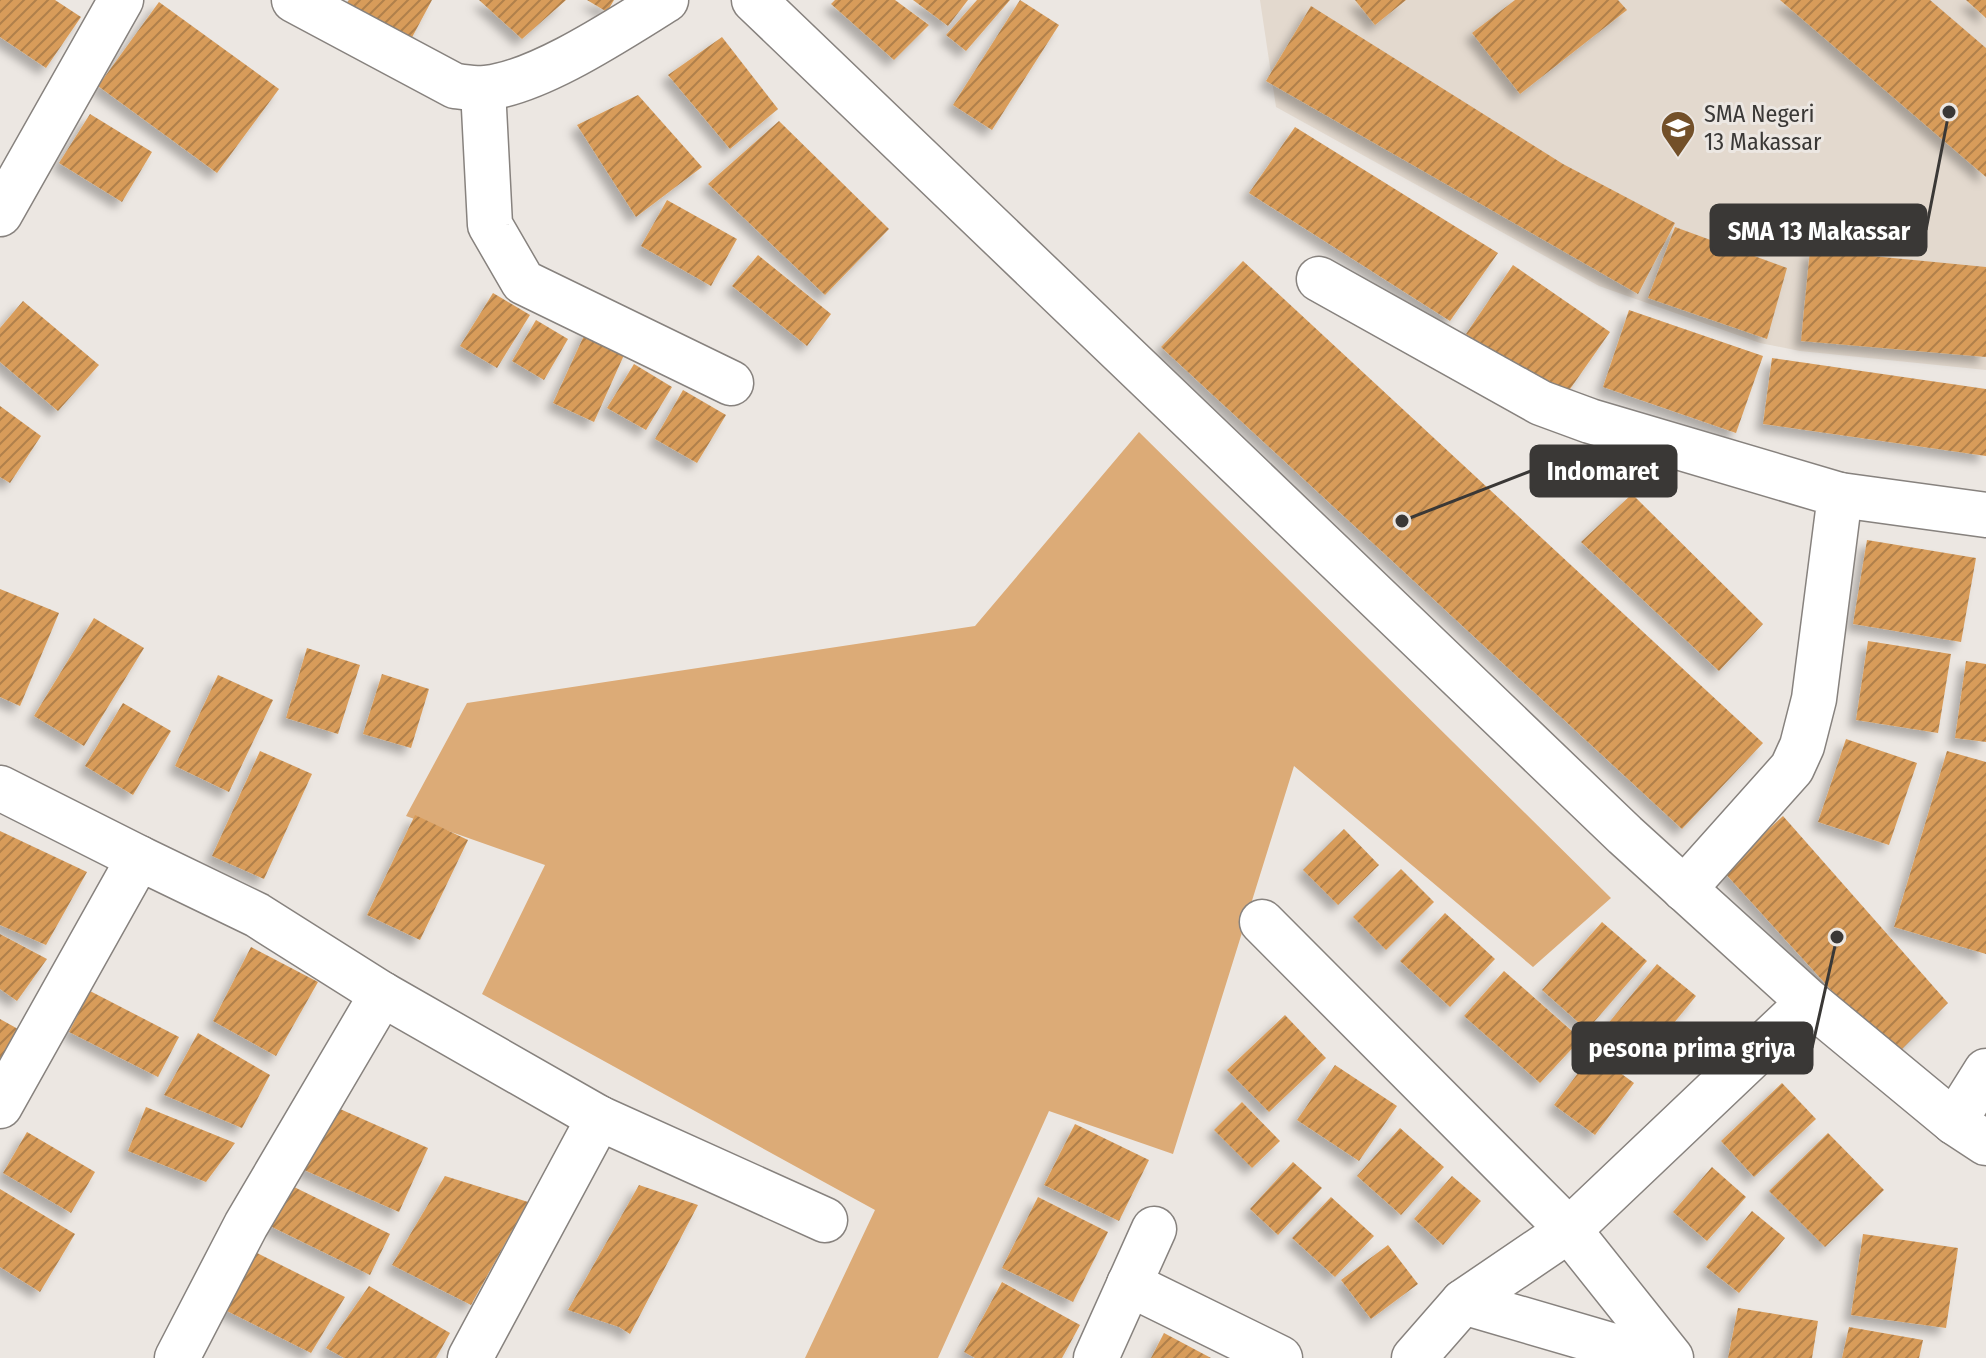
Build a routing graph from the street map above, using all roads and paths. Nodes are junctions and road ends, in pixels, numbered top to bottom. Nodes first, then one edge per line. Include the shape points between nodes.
1 (121, 0) edge
2 (294, 0) edge
3 (666, 0) edge
4 (754, 0) edge
5 (483, 89) junction
6 (0, 214) edge
7 (1319, 279) dead end
8 (731, 383) dead end
9 (1840, 495) junction
10 (1986, 515) edge
11 (0, 788) edge
12 (139, 858) junction
13 (1684, 889) junction
14 (1262, 922) dead end
15 (382, 994) junction
16 (1809, 1002) junction
17 (1986, 1071) edge
18 (0, 1106) edge
19 (599, 1118) junction
20 (1970, 1132) edge
21 (825, 1220) dead end
22 (1154, 1229) dead end
23 (1569, 1230) junction
24 (1129, 1284) junction
25 (1463, 1302) junction
26 (177, 1358) edge
27 (470, 1358) edge
28 (1096, 1358) edge
29 (1280, 1358) edge
30 (1414, 1358) edge
31 (1655, 1358) edge
32 (1671, 1358) edge

1 - 6 street
2 - 5 street via 455,86
3 - 5 street via 602,40 514,83
4 - 13 street
5 - 8 street via 490,225 523,282
7 - 9 street via 1541,403
9 - 10 street
9 - 13 street via 1814,699 1802,746 1792,768
11 - 12 street
12 - 15 street via 257,915
12 - 18 street
13 - 16 street
14 - 23 street
15 - 19 street
15 - 26 street via 246,1225
16 - 20 street
16 - 23 street
17 - 20 street
19 - 21 street
19 - 27 street
22 - 24 street
23 - 25 street
23 - 32 street
24 - 28 street
24 - 29 street
25 - 30 street
25 - 31 street

